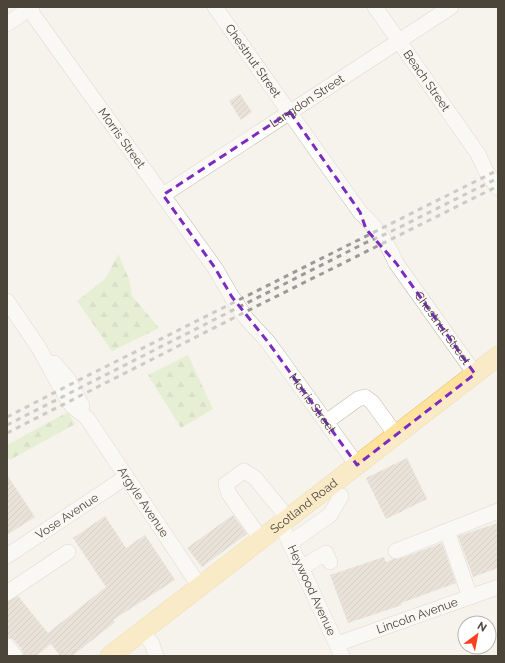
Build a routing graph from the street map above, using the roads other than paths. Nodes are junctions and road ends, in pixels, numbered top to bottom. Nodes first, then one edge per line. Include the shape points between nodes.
1 (215, 7) edge
2 (375, 7) edge
3 (451, 7) edge
4 (30, 8) edge
5 (7, 24) edge
6 (399, 41) junction
7 (290, 112) junction
8 (478, 154) junction
9 (498, 174) edge
10 (498, 188) edge
11 (163, 194) junction
12 (7, 301) edge
13 (498, 356) edge
14 (475, 374) junction
15 (326, 422) junction
16 (396, 435) junction
17 (356, 466) junction
18 (126, 477) junction
19 (498, 511) edge
20 (299, 519) junction
21 (447, 531) junction
22 (261, 539) junction
23 (290, 543) junction
24 (396, 551) dead end
25 (68, 552) dead end
26 (7, 556) edge
27 (330, 562) dead end
28 (302, 568) junction
29 (200, 587) junction
30 (498, 587) edge
31 (7, 593) edge
32 (470, 597) junction
33 (143, 631) junction
34 (7, 646) edge
35 (339, 650) edge
36 (15, 656) edge
37 (110, 656) edge
38 (156, 656) edge

1 - 7 street, Chestnut Street
2 - 6 street, Beach Street
3 - 6 street, Langdon Street
4 - 5 street
4 - 11 street, Morris Street
6 - 7 street, Langdon Street
6 - 8 street, Beach Street
7 - 11 street, Langdon Street
7 - 14 street, Chestnut Street via 360,212 385,241 396,263
8 - 9 street, Beach Street
8 - 10 street, Beach Street
11 - 15 street, Morris Street via 215,268 239,292 255,314 268,342
12 - 18 street, Argyle Avenue via 39,348 68,378 87,418
13 - 14 main road, Scotland Road
14 - 16 main road, Scotland Road
15 - 16 street via 358,399 365,397 372,402
15 - 17 street, Morris Street
16 - 17 main road, Scotland Road
17 - 20 main road, Scotland Road via 336,490
18 - 26 street, Vose Avenue
18 - 29 street, Argyle Avenue
19 - 21 street
20 - 22 main road, Scotland Road
20 - 22 street, Heywood Avenue via 244,471 226,484
20 - 23 street, Heywood Avenue
20 - 23 street
21 - 24 street
21 - 32 street
22 - 29 main road, Scotland Road
23 - 28 street, Heywood Avenue
25 - 31 street
27 - 28 street via 326,554
28 - 35 street, Heywood Avenue
29 - 33 main road, Scotland Road
30 - 32 street, Lincoln Avenue
32 - 35 street, Lincoln Avenue
33 - 37 main road, Scotland Road
33 - 38 street
34 - 36 street

